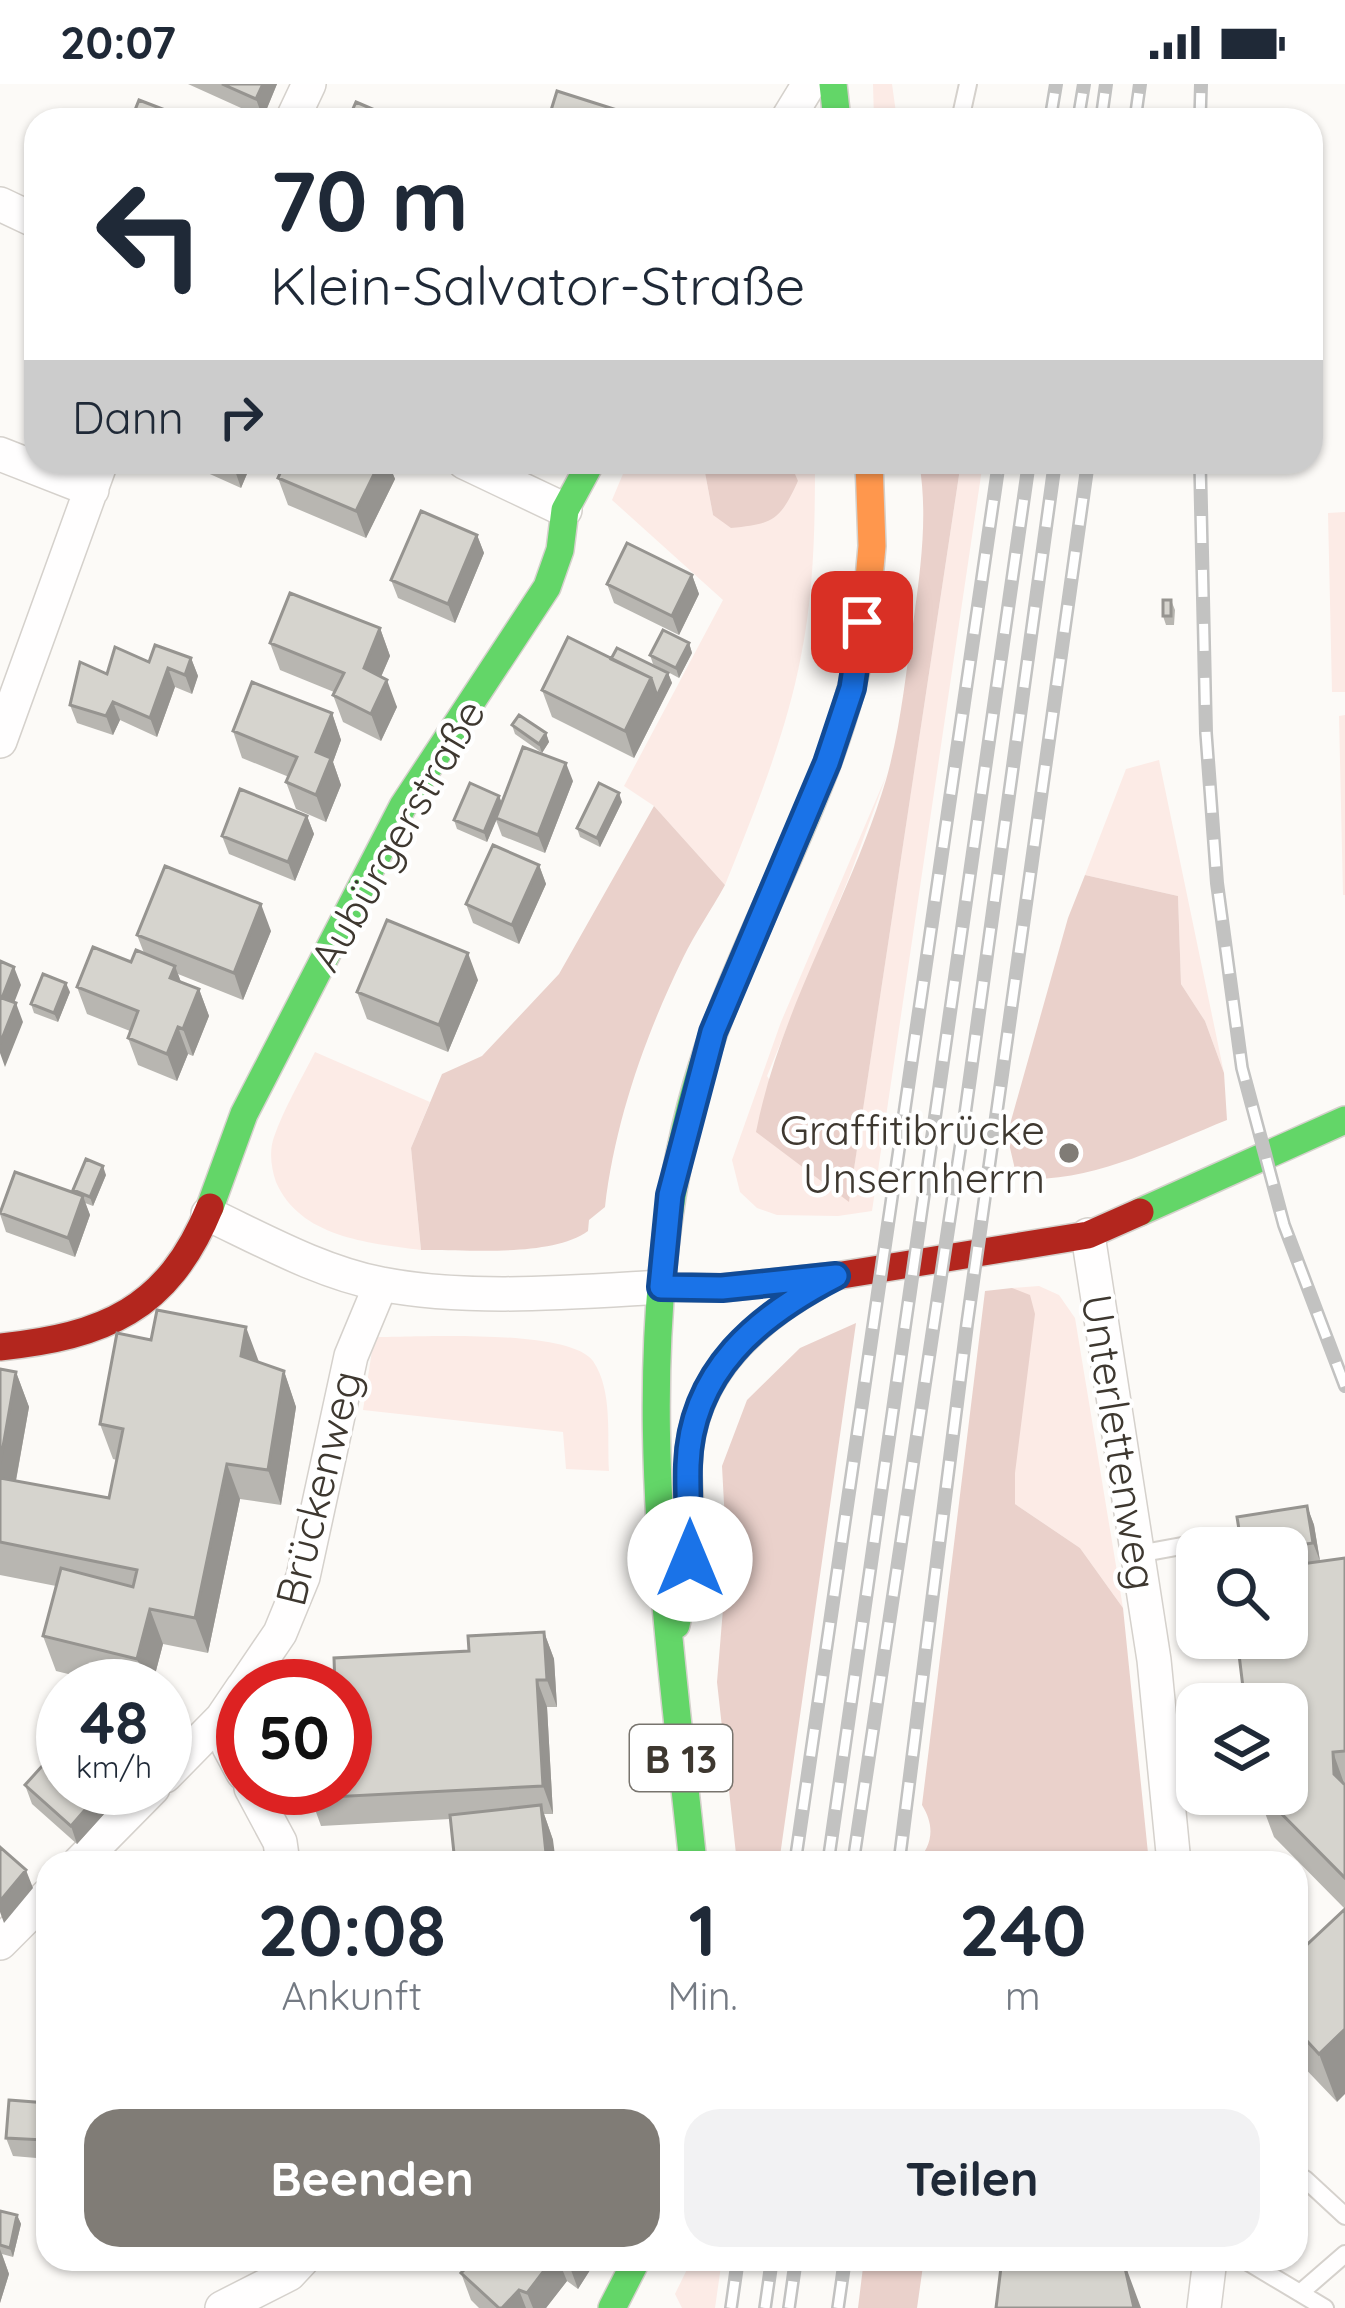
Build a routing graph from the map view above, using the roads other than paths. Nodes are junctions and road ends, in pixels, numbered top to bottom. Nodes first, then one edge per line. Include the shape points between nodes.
1 (490, 474) edge
2 (585, 474) edge
3 (871, 474) edge
4 (97, 476) edge
5 (566, 510) junction
6 (1, 737) edge
7 (1345, 1120) edge
8 (208, 1214) junction
9 (1088, 1235) junction
10 (836, 1276) junction
11 (381, 1284) junction
12 (661, 1287) junction
13 (0, 1347) edge
14 (1176, 1547) edge
15 (1138, 1554) junction
16 (670, 1653) junction
17 (262, 1659) edge
18 (216, 1724) edge
19 (192, 1749) edge
20 (126, 1815) edge
21 (266, 1815) edge
22 (91, 1851) edge
23 (281, 1851) edge
24 (692, 1851) edge
25 (1173, 1851) edge
26 (36, 1907) edge
27 (0, 1943) edge
28 (1308, 2182) edge
29 (1345, 2216) edge
30 (1345, 2254) edge
31 (292, 2271) edge
32 (631, 2271) edge
33 (1209, 2271) edge
34 (1263, 2271) edge
35 (1300, 2293) junction
36 (222, 2308) edge
37 (612, 2308) edge
38 (1204, 2308) edge
39 (1324, 2308) edge

1 - 5 street
2 - 5 main road, Aubürgerstraße
3 - 12 main road, B 13 via 868,589 852,688 713,1032 670,1195
4 - 6 street
5 - 8 main road, Aubürgerstraße via 547,587 404,806 244,1114
7 - 9 main road
8 - 11 street via 315,1264
8 - 13 main road, Aubürgerstraße via 164,1286 118,1320 58,1341
9 - 10 main road
9 - 15 street, Unterlettenweg
10 - 12 main road
10 - 16 main road via 757,1324 705,1388 688,1463 690,1559
11 - 12 street via 458,1292
11 - 17 street, Brückenweg via 351,1356 303,1576
12 - 16 main road, B 13 via 654,1376
14 - 15 lane
15 - 25 street, Unterlettenweg
16 - 24 main road, B 13
18 - 19 street, Brückenweg
20 - 22 street
21 - 23 street
26 - 27 street
28 - 29 lane
30 - 35 lane
31 - 36 street
32 - 37 main road
33 - 38 street
34 - 35 lane
35 - 39 lane

